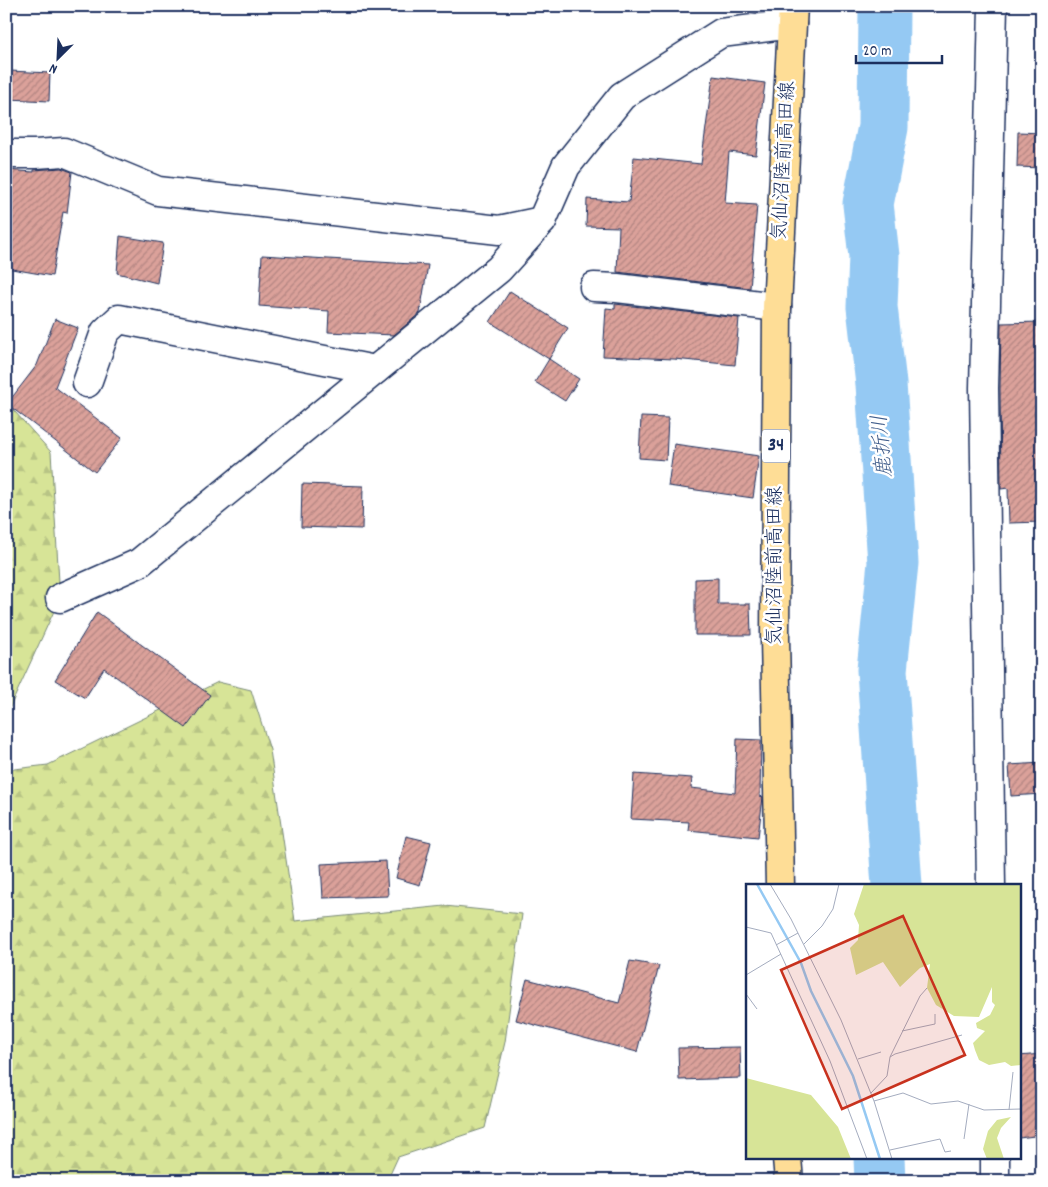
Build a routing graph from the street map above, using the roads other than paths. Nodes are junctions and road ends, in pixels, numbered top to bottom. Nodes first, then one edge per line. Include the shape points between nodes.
1 (993, 6) edge
2 (792, 15) edge
3 (6, 154) edge
4 (542, 221) junction
5 (594, 287) dead end
6 (777, 307) junction
7 (375, 370) junction
8 (87, 383) dead end
9 (60, 598) dead end
10 (780, 884) edge
11 (991, 884) edge
12 (787, 1160) edge
13 (995, 1160) edge
14 (788, 1181) edge
15 (995, 1181) edge

1 - 11 street via 984,388
2 - 4 street via 722,33 622,96 566,166
2 - 6 main road, 気仙沼陸前高田線 / 34
3 - 4 street via 64,152 158,191 499,230
4 - 7 street via 499,269
5 - 6 street
6 - 10 main road, 気仙沼陸前高田線 / 34 via 775,638
7 - 8 street via 119,319 105,332
7 - 9 street via 139,563
12 - 14 main road
13 - 15 street

